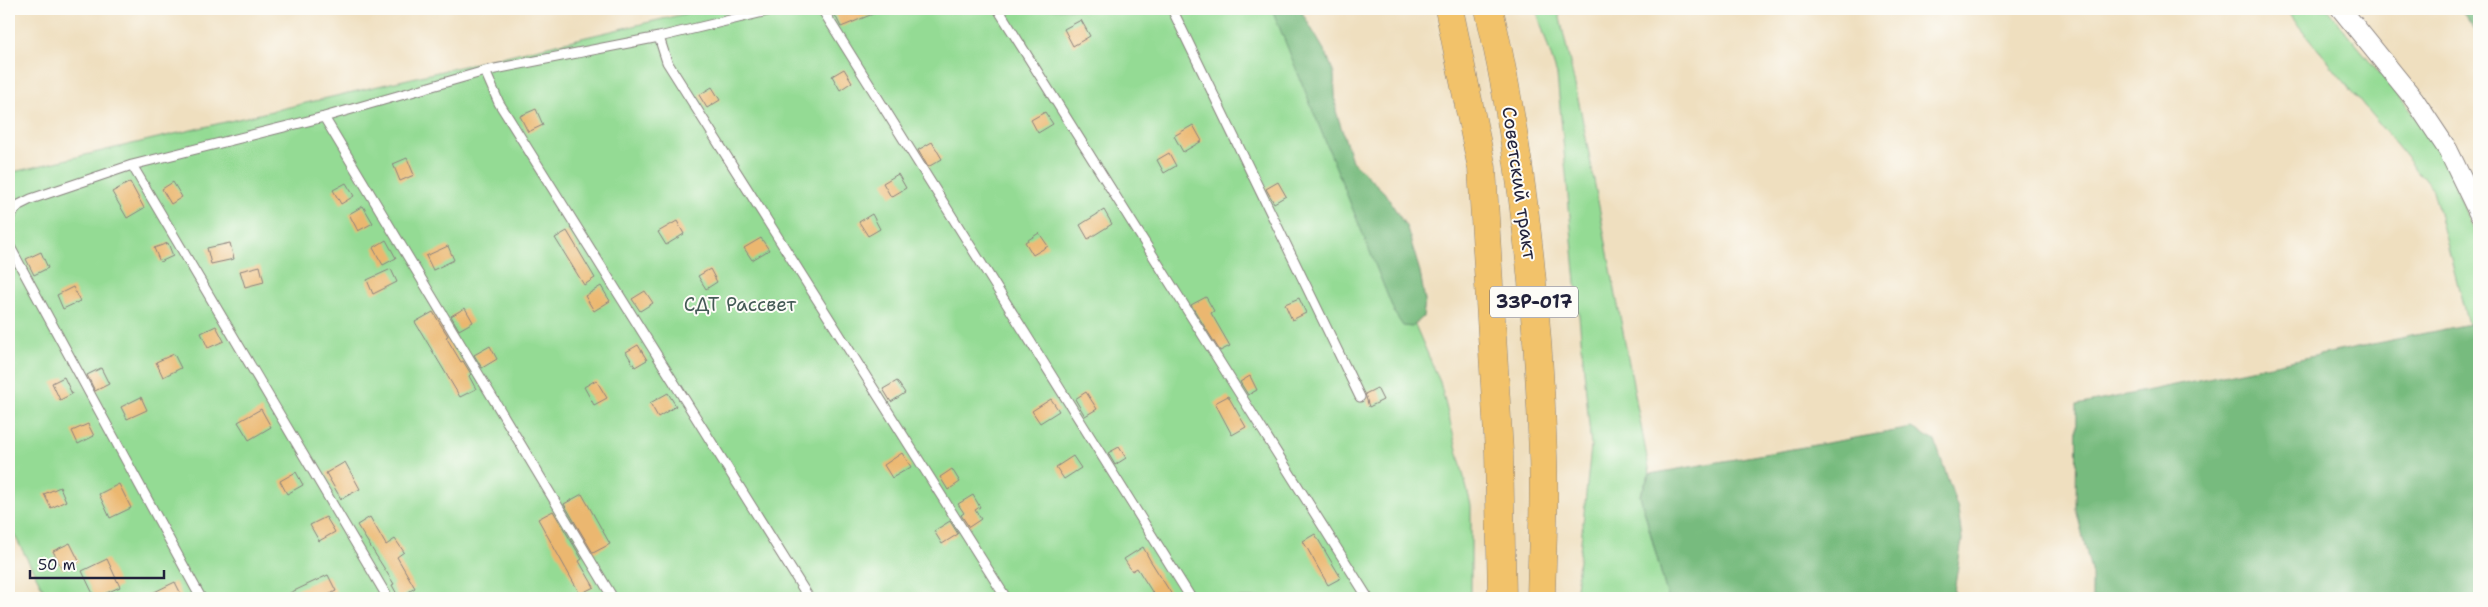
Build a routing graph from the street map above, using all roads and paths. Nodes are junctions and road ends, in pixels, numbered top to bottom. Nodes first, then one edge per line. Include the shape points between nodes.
1 (776, 9) edge
2 (822, 9) edge
3 (998, 9) edge
4 (1172, 9) edge
5 (1449, 9) edge
6 (1489, 9) edge
7 (2341, 9) edge
8 (659, 37) junction
9 (485, 71) junction
10 (324, 117) junction
11 (132, 165) junction
12 (2479, 214) edge
13 (9, 217) edge
14 (9, 245) edge
15 (1360, 396) dead end
16 (202, 598) edge
17 (388, 598) edge
18 (613, 598) edge
19 (809, 598) edge
20 (1006, 598) edge
21 (1191, 598) edge
22 (1368, 598) edge
23 (1502, 598) edge
24 (1541, 598) edge

1 - 8 lane
2 - 21 lane
3 - 22 lane
4 - 15 lane
5 - 23 highway, Советский тракт / 33Р-017 via 1482,168 1499,452
6 - 24 highway, Советский тракт / 33Р-017 via 1519,158 1532,278 1543,456
7 - 12 street via 2414,100 2448,150
8 - 9 lane
8 - 20 lane via 667,62
9 - 10 lane
9 - 19 lane via 499,102
10 - 11 lane
10 - 18 lane
11 - 13 lane via 31,199 19,205
11 - 17 lane
14 - 16 lane

